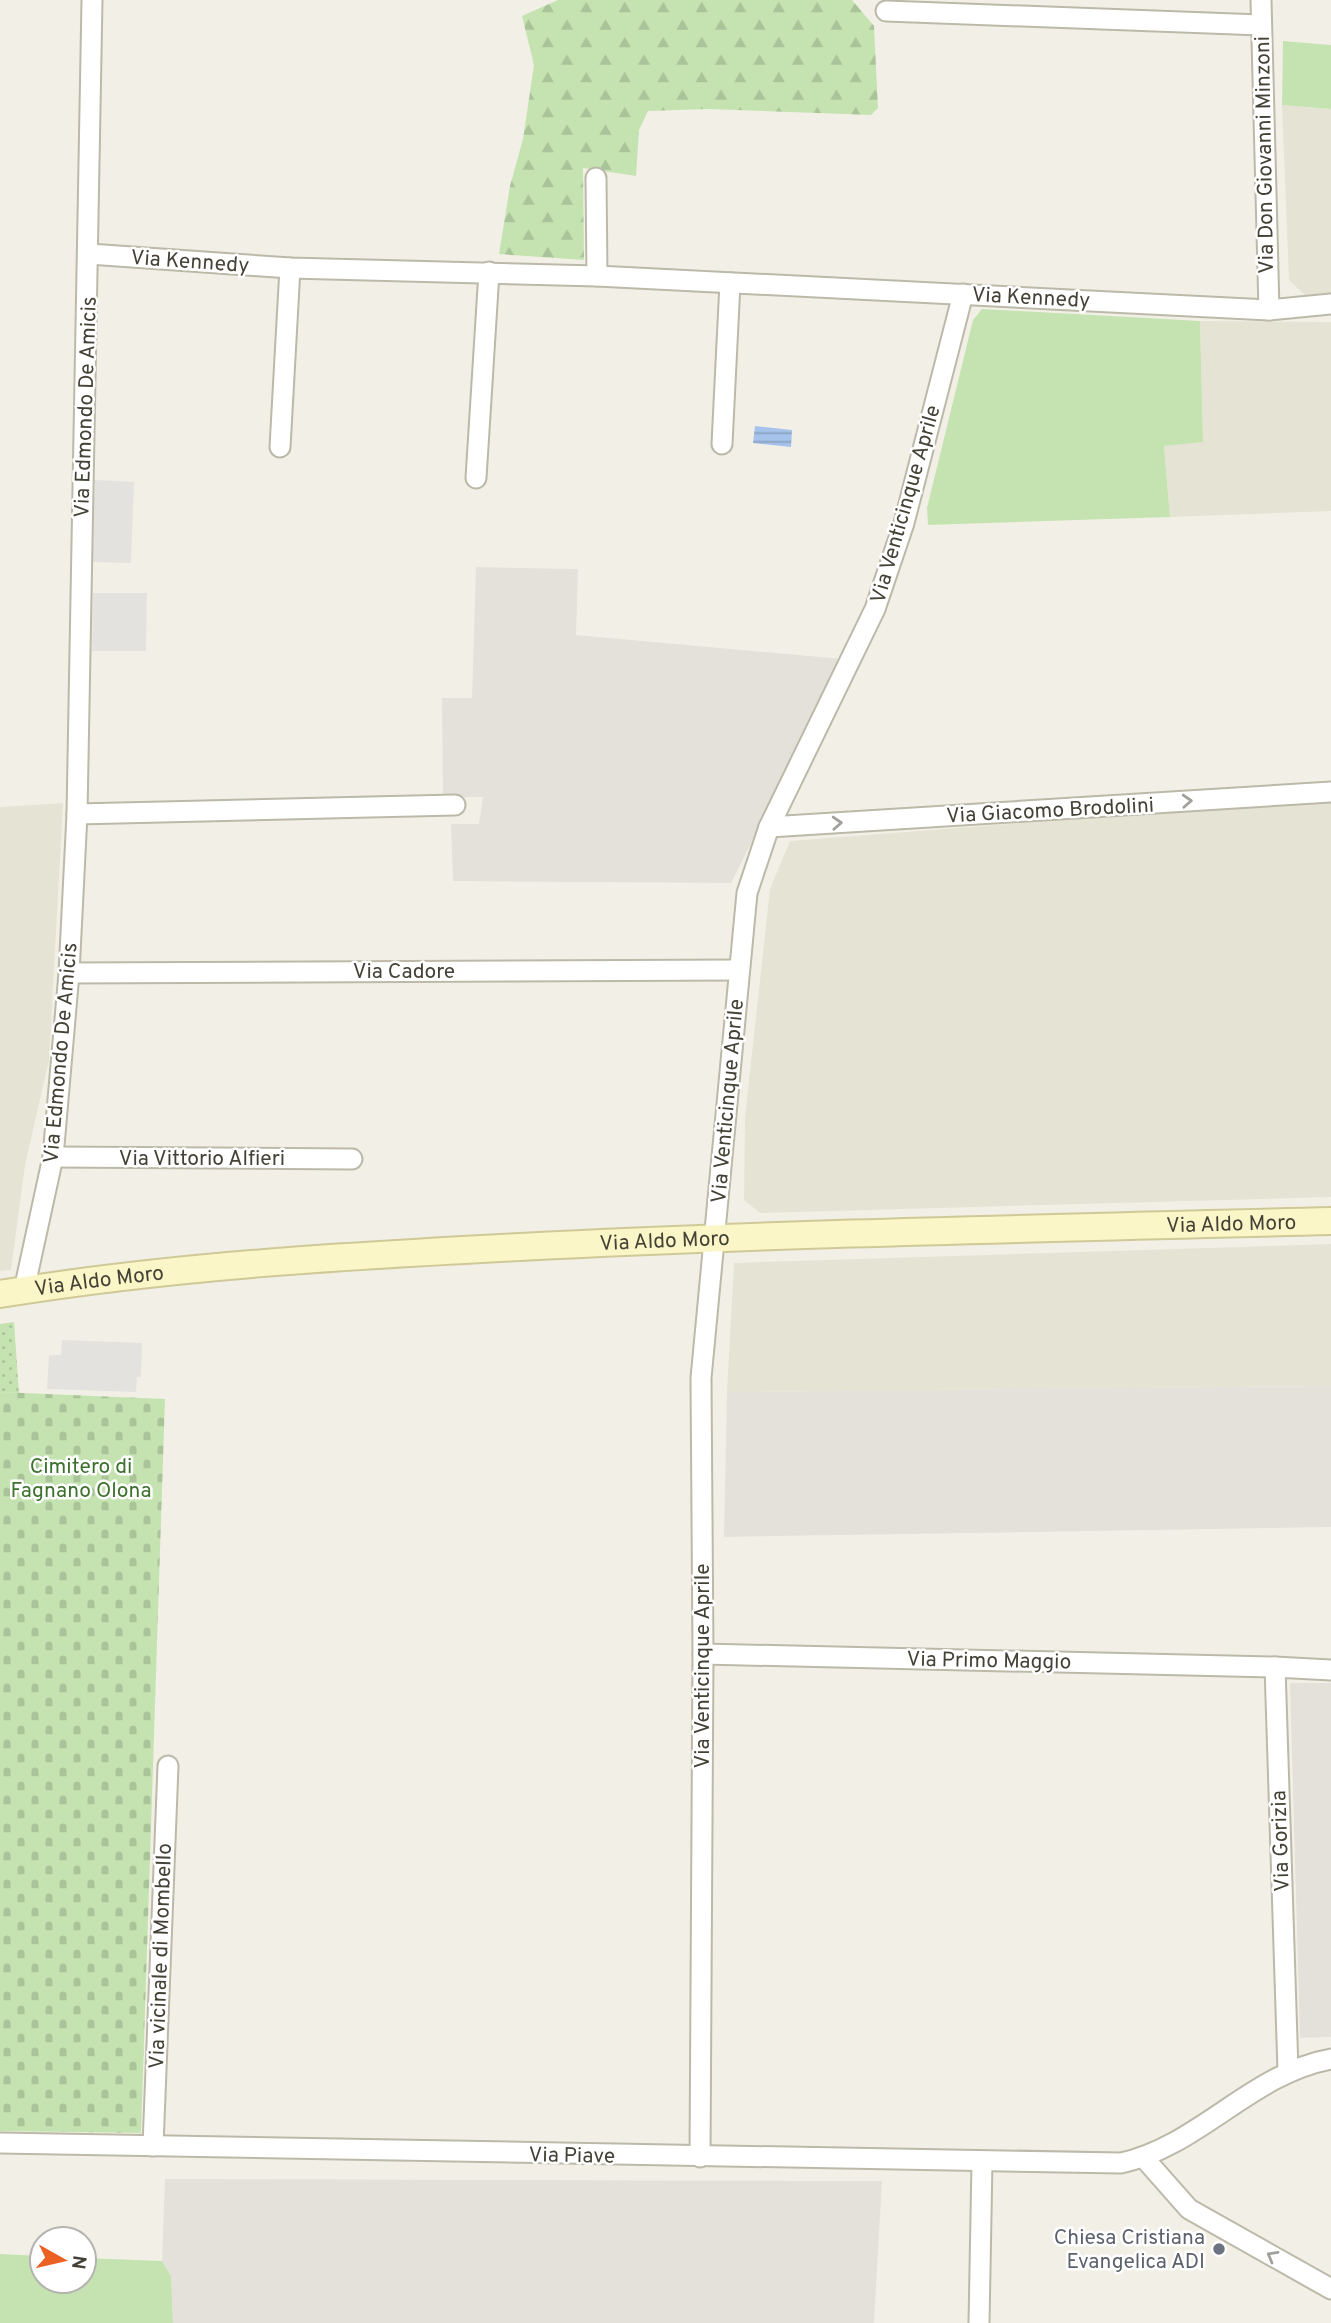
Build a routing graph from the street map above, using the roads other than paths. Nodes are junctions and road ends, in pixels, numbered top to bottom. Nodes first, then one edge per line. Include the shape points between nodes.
1 (92, 0) edge
2 (1261, 0) edge
3 (886, 11) dead end
4 (1261, 25) junction
5 (596, 177) dead end
6 (89, 254) junction
7 (290, 268) junction
8 (489, 272) junction
9 (597, 276) junction
10 (730, 283) junction
11 (963, 294) junction
12 (1331, 304) edge
13 (1269, 310) junction
14 (722, 444) dead end
15 (280, 447) dead end
16 (476, 478) dead end
17 (1331, 792) edge
18 (455, 805) dead end
19 (78, 814) junction
20 (769, 827) junction
21 (738, 970) junction
22 (69, 973) junction
23 (52, 1157) junction
24 (352, 1159) dead end
25 (1331, 1222) edge
26 (714, 1237) junction
27 (12, 1292) edge
28 (703, 1654) junction
29 (1275, 1667) junction
30 (1331, 1670) edge
31 (168, 1766) dead end
32 (1331, 2059) edge
33 (1289, 2071) junction
34 (0, 2143) edge
35 (153, 2146) junction
36 (699, 2157) junction
37 (1144, 2158) junction
38 (982, 2162) junction
39 (1331, 2289) edge
40 (979, 2323) edge

1 - 6 street, Via Edmondo De Amicis
2 - 4 street, Via Don Giovanni Minzoni
3 - 4 street
4 - 13 street, Via Don Giovanni Minzoni
5 - 9 street
6 - 7 street, Via Kennedy
6 - 19 street, Via Edmondo De Amicis
7 - 8 street, Via Kennedy
7 - 15 street
8 - 9 street, Via Kennedy
8 - 16 street
9 - 10 street, Via Kennedy
10 - 11 street, Via Kennedy
10 - 14 street
11 - 13 street, Via Kennedy
11 - 20 street, Via Venticinque Aprile via 904,523 875,609
12 - 13 street, Via Kennedy
20 -> 17 street, Via Giacomo Brodolini
18 - 19 street
19 - 22 street, Via Edmondo De Amicis
20 - 21 street, Via Venticinque Aprile via 747,893
21 - 22 street, Via Cadore
21 - 26 street, Via Venticinque Aprile
22 - 23 street, Via Edmondo De Amicis
23 - 24 street, Via Vittorio Alfieri
23 - 27 street, Via Edmondo De Amicis
25 - 26 main road, Via Aldo Moro
26 - 27 main road, Via Aldo Moro via 286,1261
26 - 28 street, Via Venticinque Aprile via 699,1437
28 - 29 street, Via Primo Maggio
28 - 36 street, Via Venticinque Aprile
29 - 30 street
29 - 33 street, Via Gorizia
31 - 35 street, Via vicinale di Mombello
32 - 33 street, Via Piave
33 - 37 street, Via Piave via 1176,2143
34 - 35 street, Via Piave
35 - 36 street, Via Piave
36 - 38 street, Via Piave
37 - 38 street, Via Piave via 1094,2164
39 -> 37 street via 1189,2209
38 - 40 street

